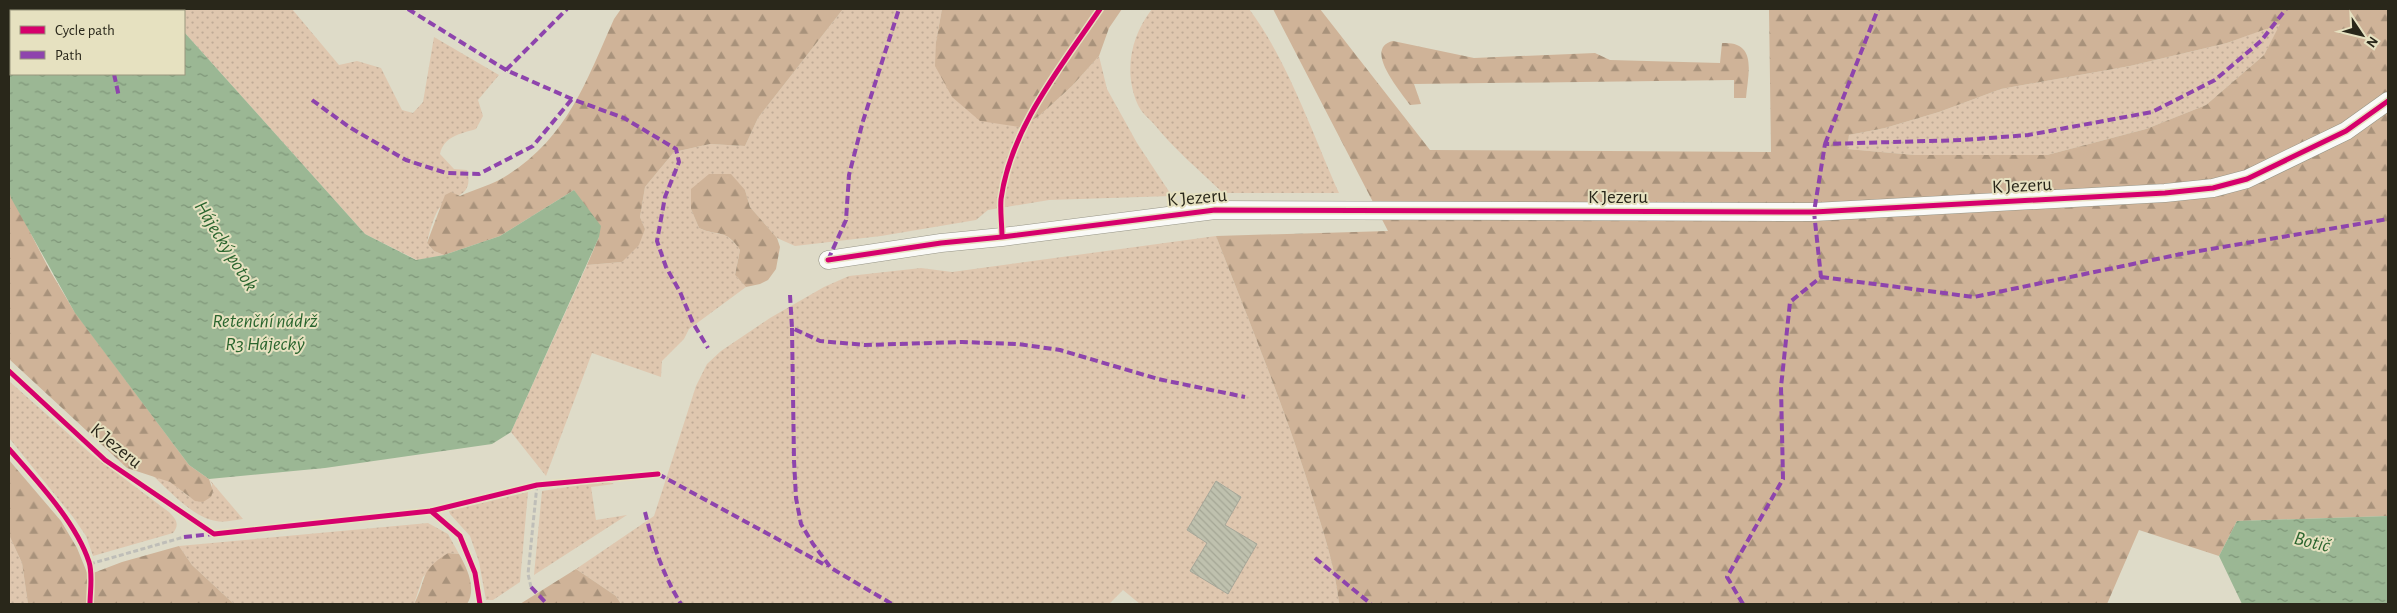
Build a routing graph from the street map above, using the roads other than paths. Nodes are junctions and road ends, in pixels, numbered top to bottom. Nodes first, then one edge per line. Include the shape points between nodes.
1 (2388, 101) edge
2 (828, 260) dead end

1 - 2 lane, K Jezeru via 2346,131 2247,179 2213,188 2165,193 1814,212 1214,210

